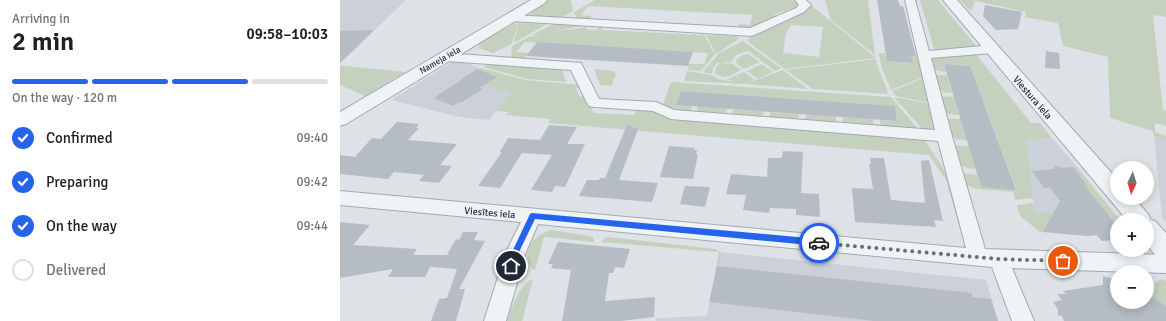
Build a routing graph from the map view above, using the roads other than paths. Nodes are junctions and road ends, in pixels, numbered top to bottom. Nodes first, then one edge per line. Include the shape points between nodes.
1 (540, 0) edge
2 (800, 0) edge
3 (910, 0) edge
4 (950, 0) edge
5 (512, 18) junction
6 (992, 49) junction
7 (923, 55) junction
8 (446, 57) junction
9 (340, 120) edge
10 (944, 136) junction
11 (1110, 185) edge
12 (340, 198) edge
13 (1127, 205) edge
14 (1134, 213) edge
15 (532, 216) junction
16 (1154, 236) edge
17 (1166, 250) edge
18 (978, 257) junction
19 (999, 259) junction
20 (1166, 264) edge
21 (495, 321) edge
22 (1022, 321) edge

1 - 5 street, Nameja iela
2 - 5 street via 806,4 800,10 752,32
3 - 7 street
4 - 6 street, Viestura iela
5 - 8 street, Nameja iela
6 - 7 street
6 - 11 street, Viestura iela
7 - 10 street
8 - 9 street, Nameja iela
8 - 10 street via 576,66 594,103 656,107 671,114
10 - 18 street
12 - 15 street, Viesītes iela
13 - 14 street
15 - 18 street, Viesītes iela
15 - 21 street via 516,252
16 - 17 street
18 - 19 street, Viesītes iela
19 - 20 street, Viesītes iela
19 - 22 street

